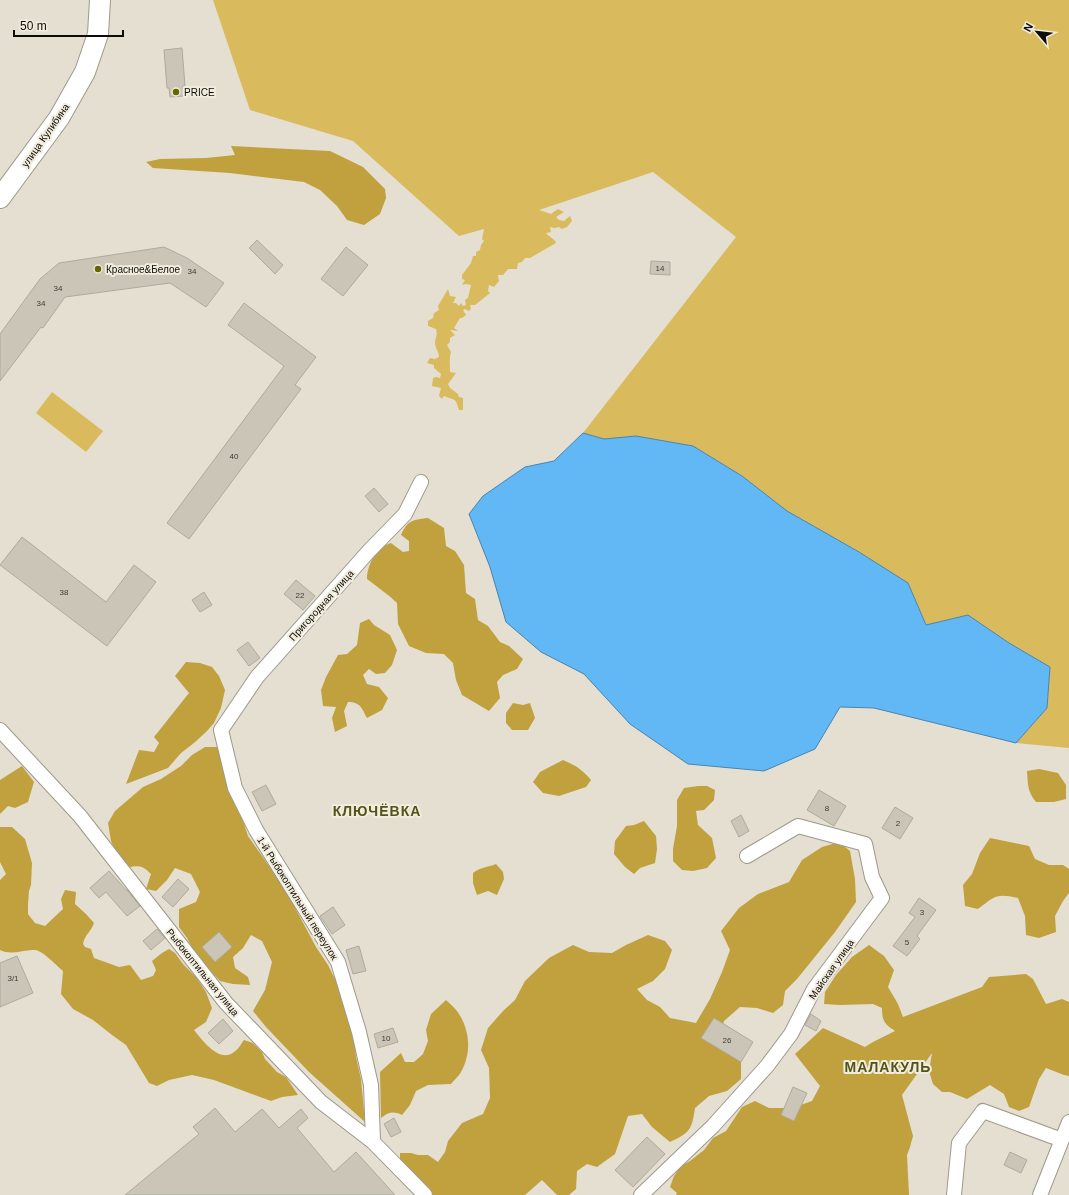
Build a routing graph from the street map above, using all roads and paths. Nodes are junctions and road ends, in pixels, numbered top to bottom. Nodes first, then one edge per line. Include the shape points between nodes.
1 (101, 0) edge
2 (0, 198) edge
3 (421, 482) dead end
4 (0, 730) edge
5 (221, 730) joint
6 (747, 856) dead end
7 (1069, 1122) edge
8 (1062, 1140) junction
9 (373, 1142) junction
10 (425, 1195) edge
11 (641, 1195) edge
12 (954, 1195) edge
13 (1040, 1195) edge

1 - 2 main road, улица Кулибина via 98,34 85,72 59,118
3 - 5 street, Пригородная улица via 405,514 257,677
4 - 9 street, Рыбокоптильная улица via 80,816 226,1003 321,1102
5 - 9 street, 1-й Рыбокоптильный переулок via 235,788 256,830 338,962 359,1032 371,1085
6 - 11 street, Майская улица via 798,826 865,844 872,877 882,898 814,989 791,1034 767,1066 713,1126
7 - 8 street
8 - 12 street via 983,1111 959,1143
8 - 13 street
9 - 10 street, Рыбокоптильная улица

